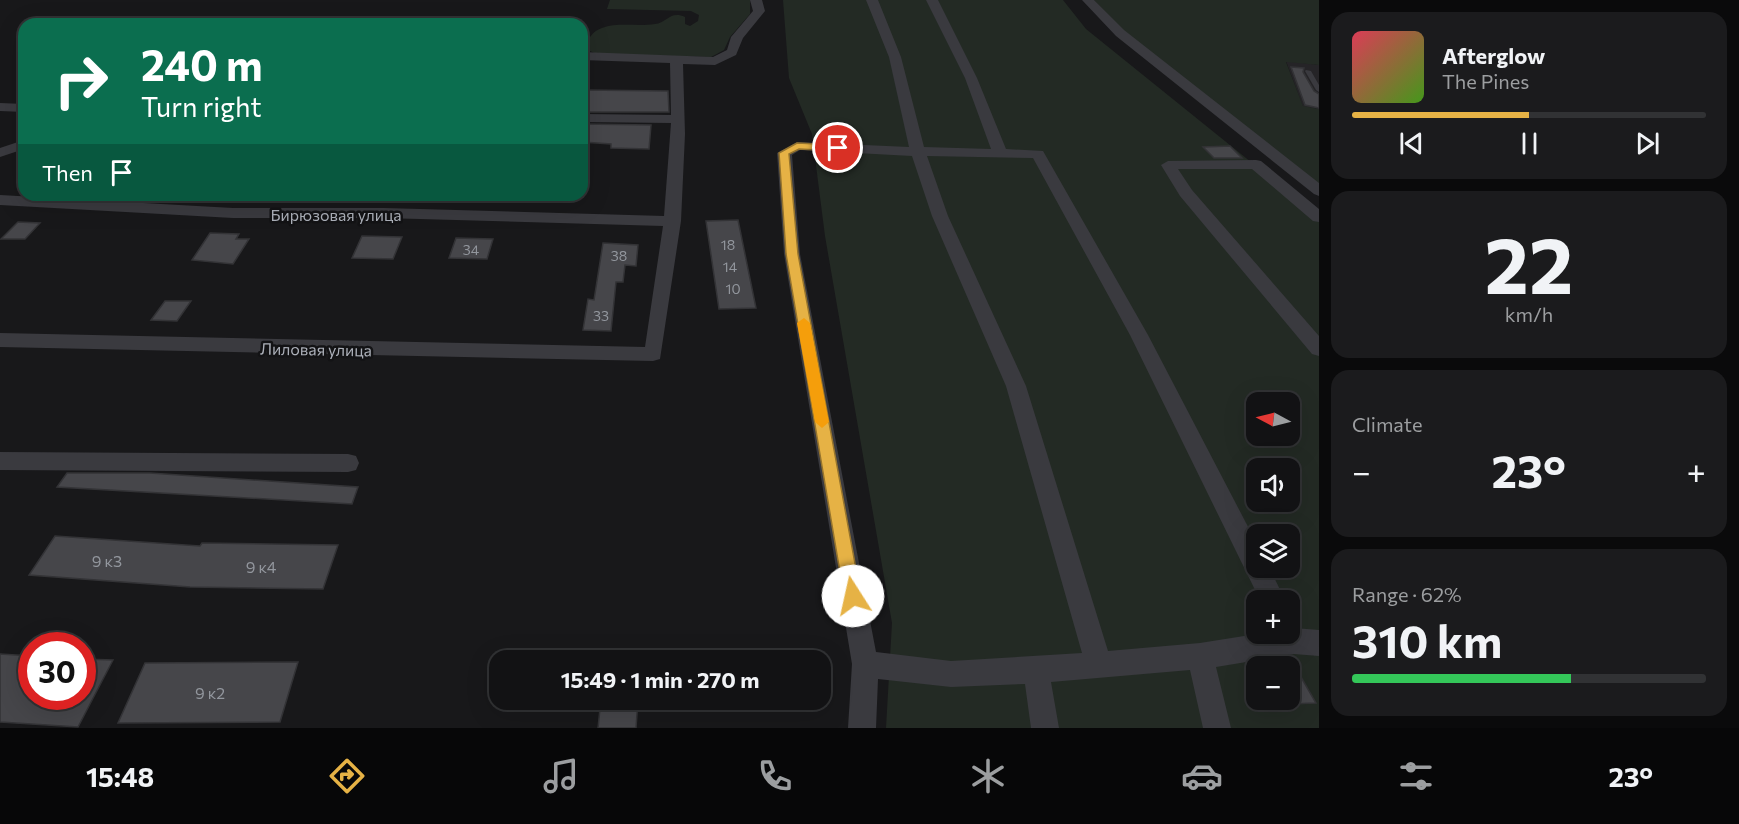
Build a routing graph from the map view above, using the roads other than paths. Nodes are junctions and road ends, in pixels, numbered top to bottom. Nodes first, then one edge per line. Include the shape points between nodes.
1 (756, 0) edge
2 (872, 0) edge
3 (932, 0) edge
4 (1088, 0) edge
5 (588, 56) edge
6 (676, 60) junction
7 (1308, 71) dead end
8 (1319, 90) edge
9 (0, 107) edge
10 (18, 108) edge
11 (588, 118) edge
12 (678, 119) junction
13 (18, 146) edge
14 (918, 152) junction
15 (0, 153) edge
16 (1000, 153) junction
17 (1319, 191) edge
18 (0, 200) edge
19 (1319, 217) edge
20 (673, 221) junction
21 (0, 340) edge
22 (1319, 349) edge
23 (0, 461) edge
24 (348, 463) dead end
25 (1268, 590) edge
26 (1301, 639) edge
27 (1200, 656) junction
28 (865, 664) junction
29 (1099, 665) junction
30 (1036, 670) junction
31 (862, 728) edge
32 (1045, 728) edge
33 (1217, 728) edge

1 - 6 street via 759,11 737,37 732,52 715,61
2 - 14 street via 895,57
3 - 16 street via 971,78
4 - 17 street via 1120,33
5 - 6 street
6 - 12 street
7 - 8 lane
9 - 10 street
11 - 12 street
12 - 20 street
13 - 15 street
14 - 16 street
14 - 28 street via 797,146 784,153 792,254
14 - 29 street via 940,216 1016,386
16 - 25 street via 1038,154 1139,335
18 - 20 street, Бирюзовая улица via 233,213
19 - 22 street via 1256,164 1168,165 1186,193
20 - 21 street, Лиловая улица via 652,354
23 - 24 street
26 - 27 street
27 - 29 street
27 - 33 street
28 - 30 street via 951,674
28 - 31 street
29 - 30 street
30 - 32 street

